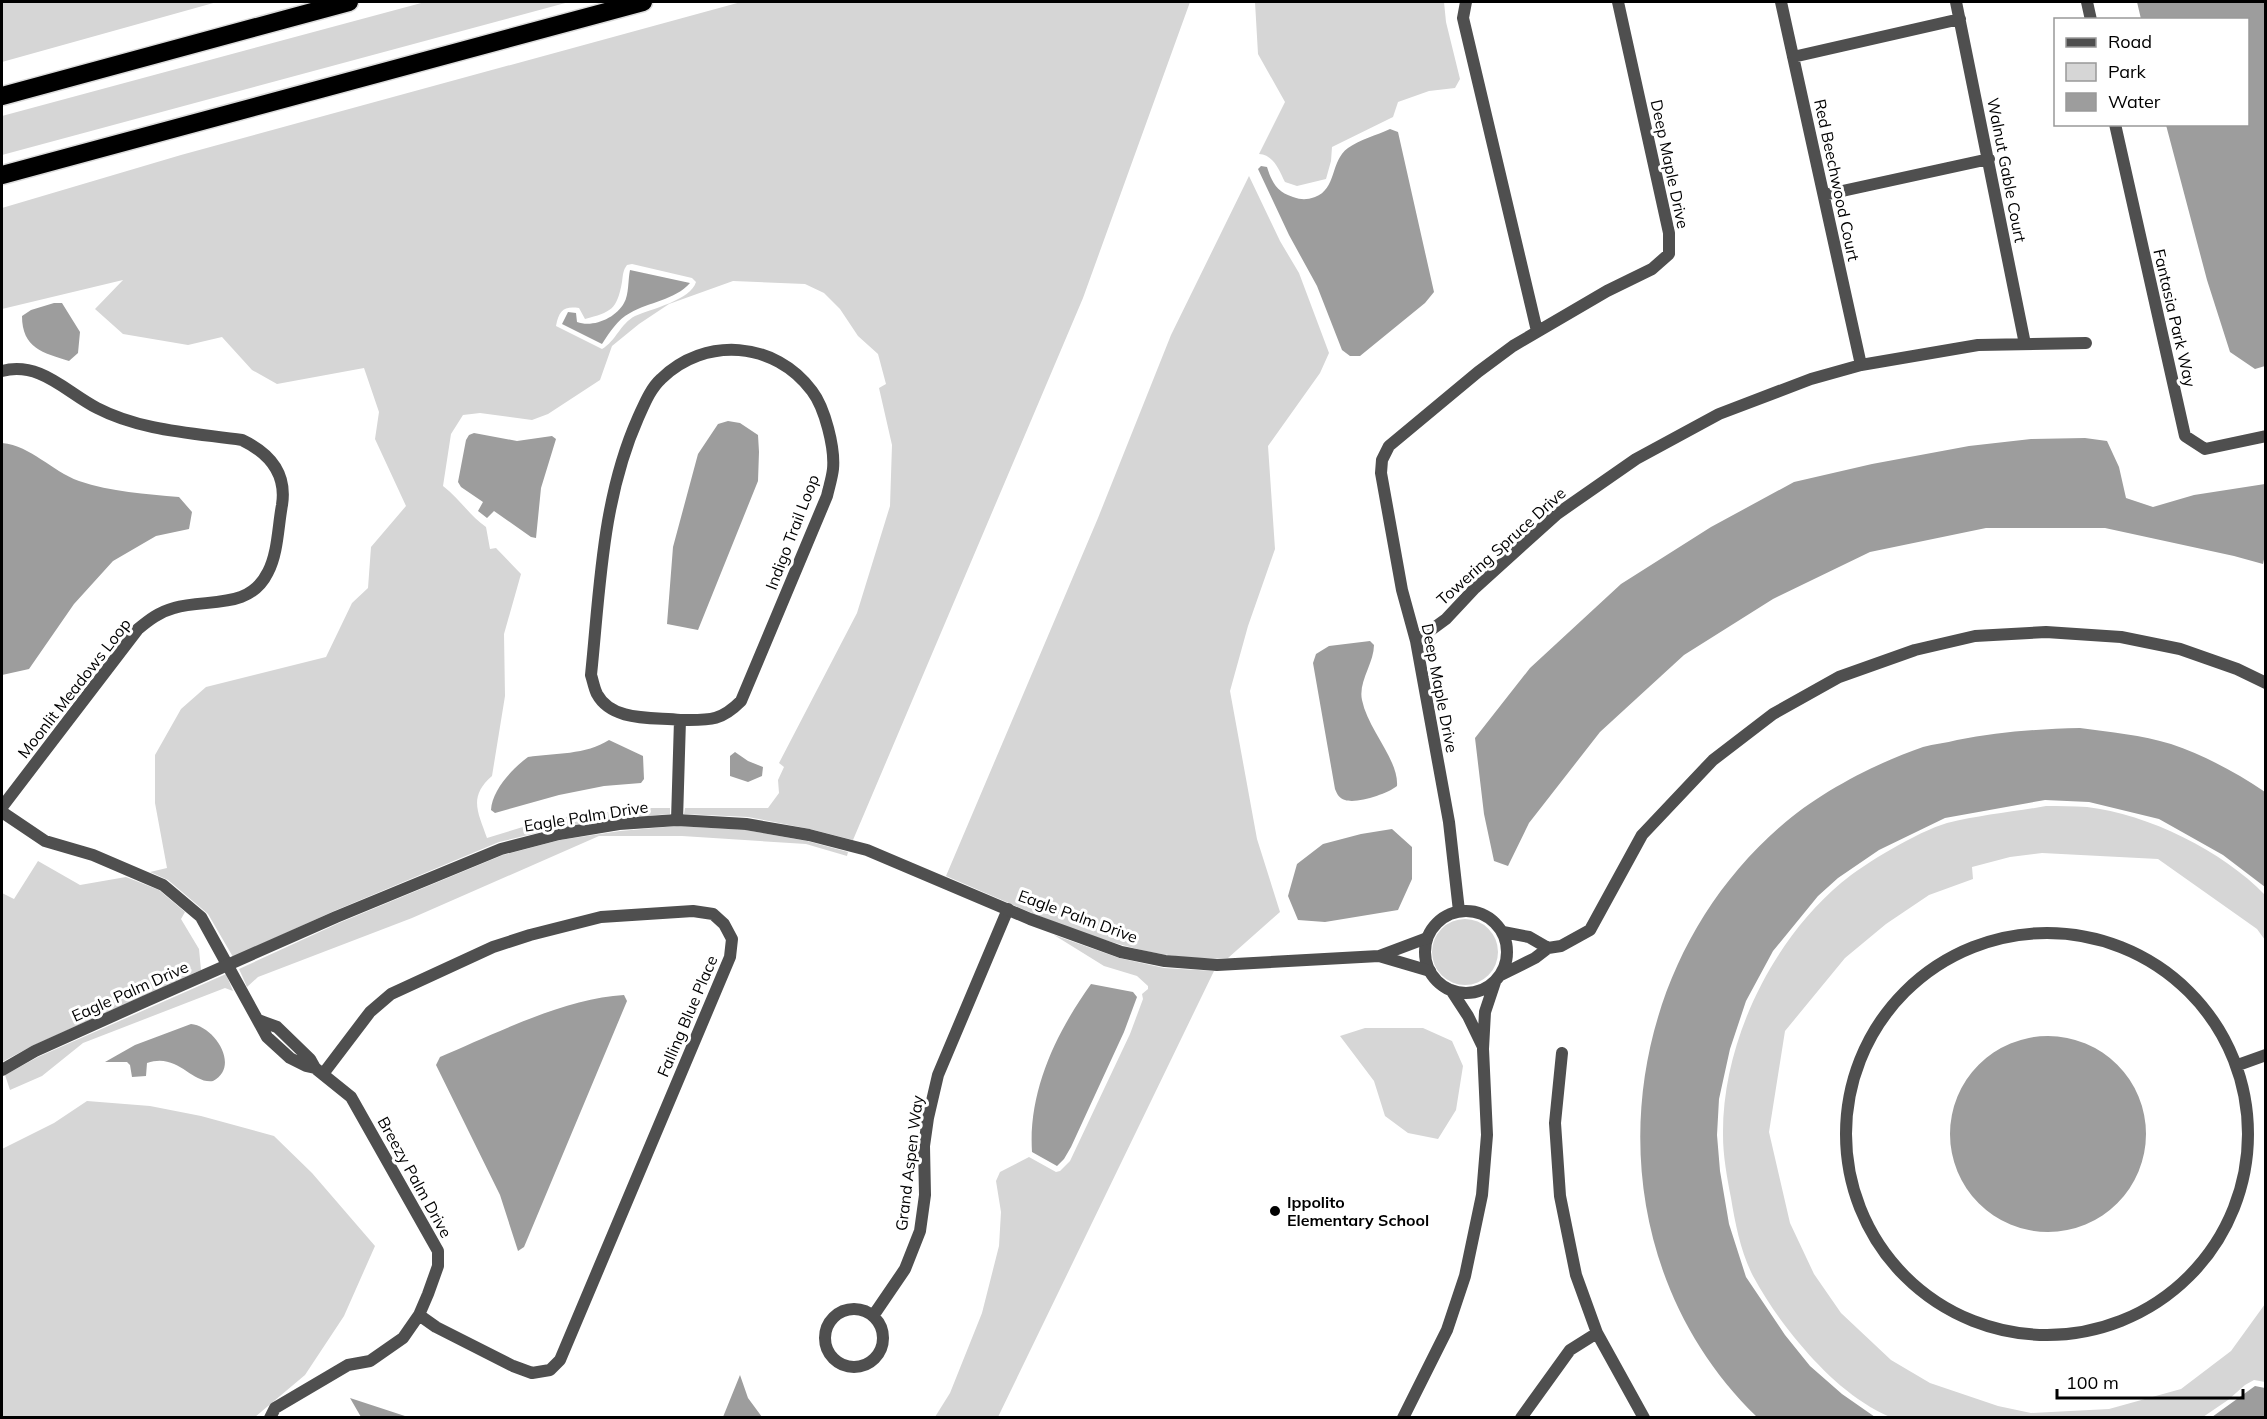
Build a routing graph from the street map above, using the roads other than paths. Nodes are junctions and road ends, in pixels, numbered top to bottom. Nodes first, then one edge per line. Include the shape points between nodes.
1 (349, 2) edge
2 (643, 2) edge
3 (1466, 2) edge
4 (1618, 2) edge
5 (1781, 2) edge
6 (1956, 2) edge
7 (2087, 2) edge
8 (2091, 18) edge
9 (1960, 19) junction
10 (1793, 57) junction
11 (2, 96) edge
12 (2115, 126) edge
13 (1989, 159) junction
14 (2, 175) edge
15 (1824, 195) junction
16 (1537, 331) junction
17 (2086, 343) dead end
18 (2025, 344) junction
19 (1861, 365) junction
20 (2, 371) edge
21 (2265, 436) edge
22 (1416, 641) junction
23 (2265, 683) edge
24 (680, 720) junction
25 (2, 807) edge
26 (2, 812) edge
27 (677, 820) junction
28 (1008, 909) junction
29 (1459, 911) junction
30 (1503, 932) junction
31 (1428, 938) junction
32 (1548, 948) junction
33 (1379, 956) junction
34 (230, 966) junction
35 (1430, 971) junction
36 (1498, 978) junction
37 (1451, 990) junction
38 (258, 1020) junction
39 (289, 1039) junction
40 (279, 1048) junction
41 (1483, 1049) junction
42 (1562, 1053) dead end
43 (2265, 1055) edge
44 (2238, 1065) junction
45 (2, 1070) edge
46 (319, 1071) junction
47 (419, 1315) junction
48 (873, 1316) junction
49 (1597, 1333) junction
50 (270, 1418) edge
51 (1402, 1418) edge
52 (1521, 1418) edge
53 (1644, 1418) edge

1 - 11 highway
2 - 14 highway
3 - 16 street via 1464,18
4 - 16 street, Deep Maple Drive via 1669,233 1669,254 1652,269
5 - 10 street, Red Beechwood Court
6 - 9 street, Walnut Gable Court
7 - 8 street
9 - 10 street
9 - 13 street, Walnut Gable Court
10 - 15 street, Red Beechwood Court
12 - 21 street, Fantasia Park Way via 2185,436 2205,449
13 - 15 street
13 - 18 street, Walnut Gable Court
15 - 19 street, Red Beechwood Court
16 - 22 street, Deep Maple Drive via 1478,372 1419,421 1389,446 1382,460 1402,590
17 - 18 street, Towering Spruce Drive
18 - 19 street, Towering Spruce Drive via 1978,345
19 - 22 street, Towering Spruce Drive via 1811,379 1719,414 1636,459 1557,514 1446,619
20 - 25 street, Moonlit Meadows Loop via 26,369 43,374 127,422 242,440 258,447 270,459 279,472 284,492 273,561 259,586 229,602 174,608 138,629
22 - 29 street, Deep Maple Drive via 1449,822
23 - 32 street via 2180,649 2121,637 2046,632 1975,636 1915,650 1839,677 1773,714 1713,760 1642,835 1590,930 1562,946
24 - 24 street, Indigo Trail Loop via 621,714 597,694 591,675 607,516 628,441 645,401 660,380 706,352 752,352 790,369 812,391 832,445 833,469 827,496 741,701 728,714 711,720
24 - 27 street
26 - 34 street via 45,841 93,855 163,885 201,917
27 - 28 street, Eagle Palm Drive via 746,824 867,850
27 - 34 street, Eagle Palm Drive via 559,834 501,849
28 - 33 street, Eagle Palm Drive via 1121,952 1166,961 1217,965
28 - 48 street, Grand Aspen Way via 938,1075 924,1146 920,1231 905,1269
29 - 30 street via 1484,914
29 - 31 street via 1440,920
30 - 32 street via 1529,937
30 - 36 street via 1508,953
31 - 33 street, Eagle Palm Drive
31 - 35 street via 1425,949
32 - 36 street
33 - 35 street, Eagle Palm Drive
34 - 38 street, Breezy Palm Drive
34 - 45 street, Eagle Palm Drive via 76,1032
35 - 37 street via 1442,986
36 - 37 street via 1474,993
36 - 41 street via 1485,1012
37 - 41 street
38 - 39 street, Breezy Palm Drive via 277,1027
38 - 40 street, Breezy Palm Drive
39 - 40 street
39 - 46 street, Breezy Palm Drive
40 - 46 street, Breezy Palm Drive via 290,1058
41 - 51 street via 1487,1135 1482,1195 1465,1276 1447,1330
42 - 49 street via 1556,1122 1560,1196 1576,1275
43 - 44 street
44 - 44 street via 2208,1013 2188,990 2138,952 2072,934 2018,935 1992,940 1963,950 1932,968 1885,1014 1866,1047 1852,1082 1845,1122 1854,1195 1868,1230 1885,1255 1937,1300 1970,1317 2045,1336 2118,1323 2135,1317 2173,1292 2213,1250 2229,1220 2241,1192 2250,1141
46 - 47 street, Breezy Palm Drive via 351,1097 438,1251 438,1266
46 - 47 street, Falling Blue Place via 370,1012 391,994 493,947 601,917 693,911 713,914 732,939 729,957 560,1360 550,1370 532,1373
47 - 50 street, Breezy Palm Drive via 403,1338 388,1350 370,1361 348,1365 275,1408
48 - 48 street via 856,1309 832,1320 827,1346 837,1360 855,1367 865,1365 880,1352 883,1333
49 - 52 street via 1570,1350
49 - 53 street

